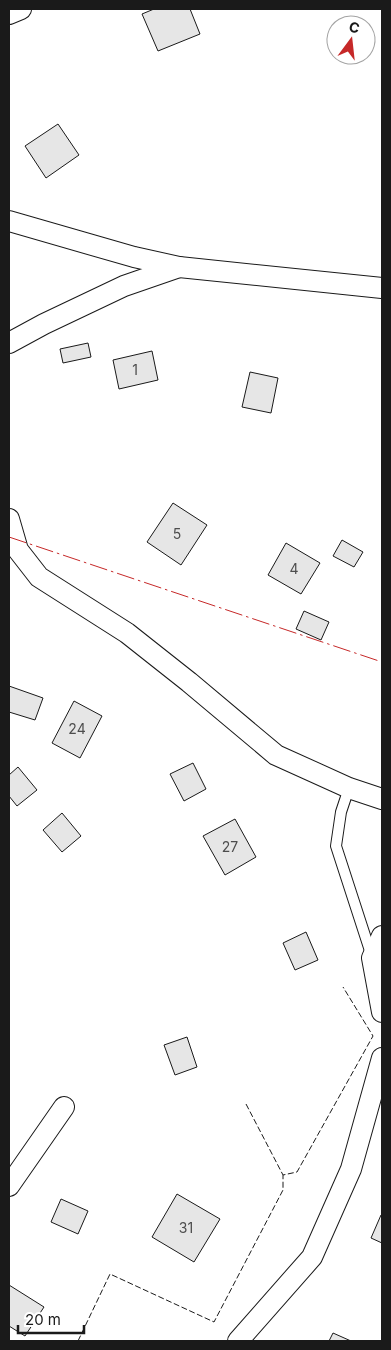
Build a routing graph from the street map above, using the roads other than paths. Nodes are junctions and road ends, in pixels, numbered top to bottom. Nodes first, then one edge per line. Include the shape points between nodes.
1 (21, 9) edge
2 (9, 14) edge
3 (9, 221) edge
4 (180, 267) junction
5 (382, 288) edge
6 (9, 343) edge
7 (9, 519) edge
8 (349, 788) junction
9 (382, 798) edge
10 (382, 936) edge
11 (372, 958) junction
12 (382, 1012) edge
13 (382, 1058) edge
14 (64, 1106) dead end
15 (9, 1186) edge
16 (238, 1341) edge

1 - 2 street
3 - 4 street
4 - 5 street
4 - 6 street via 124,286
7 - 8 street via 18,550 39,578 127,633 276,755
8 - 9 street
8 - 11 lane via 341,812 336,846
10 - 11 street
11 - 12 street
13 - 16 street via 351,1168 312,1257
14 - 15 street

